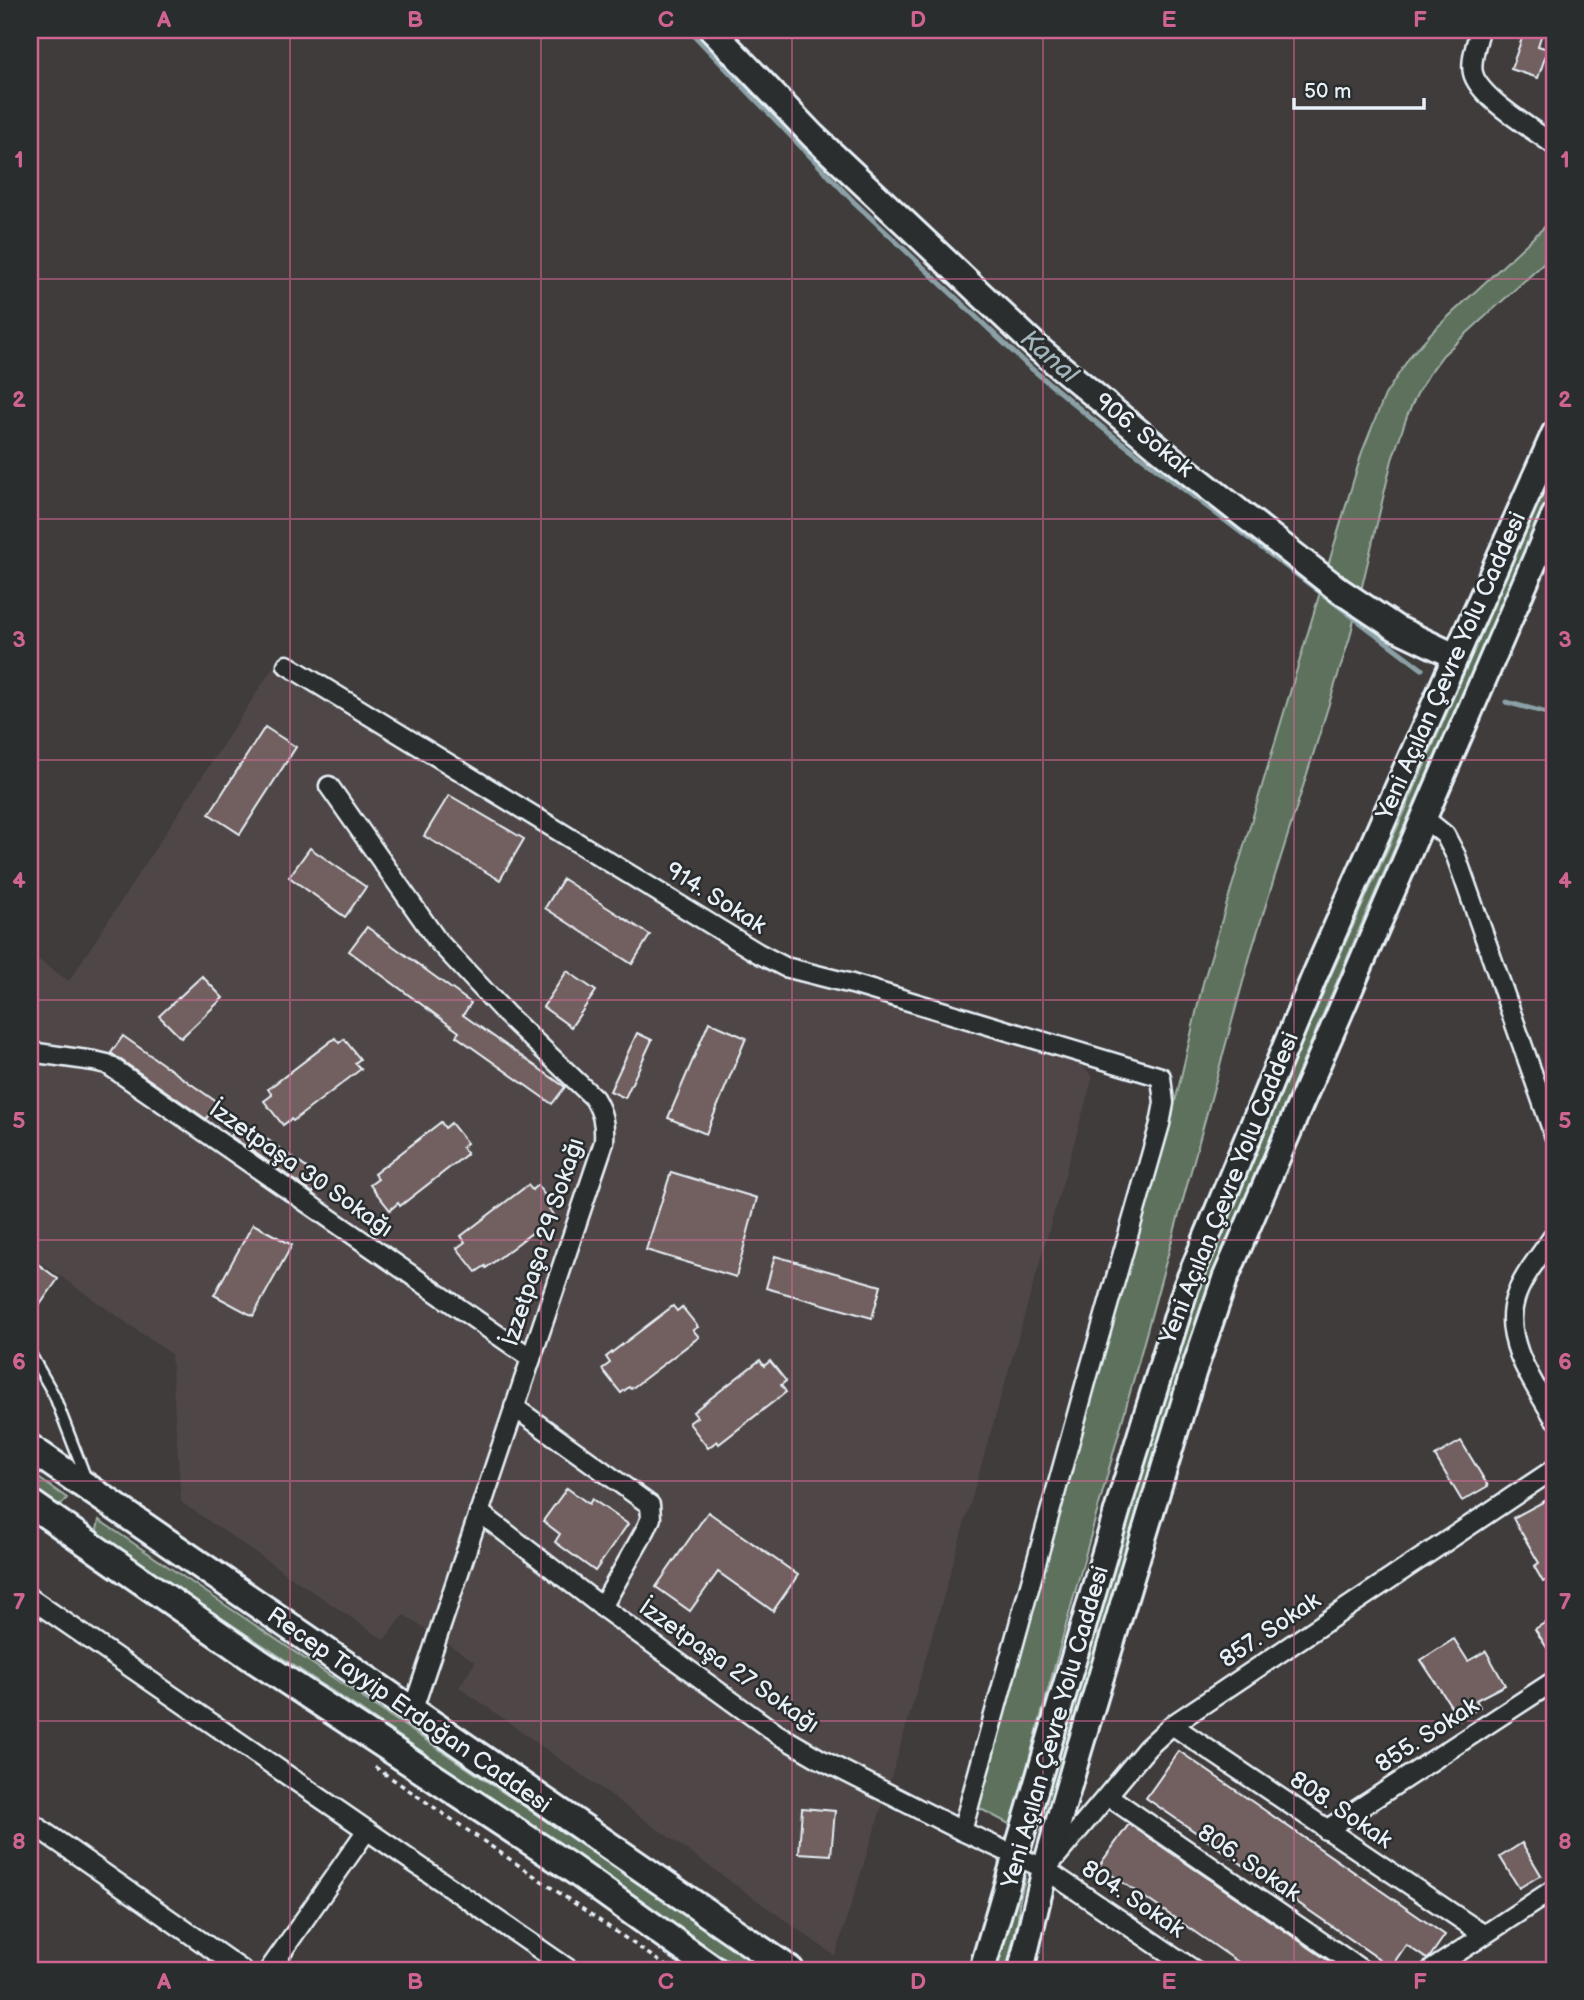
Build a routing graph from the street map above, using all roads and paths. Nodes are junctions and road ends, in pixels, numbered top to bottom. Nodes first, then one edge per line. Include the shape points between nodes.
1 (712, 30) edge
2 (1480, 30) edge
3 (1554, 145) edge
4 (1554, 434) edge
5 (1554, 516) edge
6 (1455, 656) junction
7 (287, 665) dead end
8 (328, 786) dead end
9 (1424, 818) junction
10 (30, 1052) edge
11 (1554, 1135) edge
12 (1554, 1235) edge
13 (30, 1353) edge
14 (531, 1359) junction
15 (514, 1407) junction
16 (1552, 1410) edge
17 (30, 1448) edge
18 (1554, 1469) edge
19 (91, 1490) junction
20 (30, 1503) edge
21 (479, 1512) junction
22 (30, 1598) edge
23 (602, 1607) junction
24 (1554, 1681) edge
25 (412, 1712) junction
26 (1172, 1725) junction
27 (1108, 1796) junction
28 (30, 1822) edge
29 (367, 1830) junction
30 (1326, 1830) junction
31 (962, 1831) junction
32 (1016, 1857) junction
33 (1045, 1869) junction
34 (1554, 1889) edge
35 (1483, 1934) junction
36 (236, 1969) edge
37 (269, 1970) edge
38 (570, 1970) edge
39 (714, 1970) edge
40 (790, 1970) edge
41 (982, 1970) edge
42 (1021, 1970) edge
43 (1194, 1970) edge
44 (1362, 1970) edge
45 (1431, 1970) edge

1 - 6 main road, 906. Sokak via 813,136 1050,359 1348,597 1396,628
2 - 3 street via 1472,69 1476,81
4 - 6 main road, Yeni Açılan Çevre Yolu Caddesi
5 - 9 main road, Yeni Açılan Çevre Yolu Caddesi
6 - 32 main road, Yeni Açılan Çevre Yolu Caddesi via 1315,975 1186,1287
7 - 31 street, 914. Sokak via 785,967 1161,1077 1164,1103 1160,1124
8 - 14 street, İzzetpaşa 29 Sokağı via 438,940 506,1014 594,1098 603,1113 604,1142
9 - 11 street via 1445,835 1456,856
9 - 33 main road, Yeni Açılan Çevre Yolu Caddesi via 1220,1291
10 - 14 street, İzzetpaşa 30 Sokağı via 107,1065
12 - 16 street via 1522,1284 1511,1318 1517,1347
13 - 19 lane via 54,1395
14 - 15 street, İzzetpaşa 29 Sokağı
15 - 21 street, İzzetpaşa 29 Sokağı
15 - 23 street via 650,1505 646,1529
17 - 19 main road, Recep Tayyip Erdoğan Caddesi
18 - 26 street, 857. Sokak
19 - 25 main road, Recep Tayyip Erdoğan Caddesi
20 - 39 main road, Recep Tayyip Erdoğan Caddesi via 257,1661 568,1866
21 - 23 street, İzzetpaşa 27 Sokağı
21 - 25 street, İzzetpaşa 29 Sokağı
22 - 29 street
23 - 31 street, İzzetpaşa 27 Sokağı via 777,1734
24 - 30 street, 855. Sokak
25 - 40 main road, Recep Tayyip Erdoğan Caddesi
26 - 27 street, 857. Sokak
26 - 30 street, 808. Sokak
27 - 33 street, 857. Sokak
27 - 44 street, 806. Sokak
28 - 36 street
29 - 37 street
29 - 38 street
30 - 35 street, 808. Sokak
31 - 32 street, İzzetpaşa 27 Sokağı
32 - 33 street, İzzetpaşa 27 Sokağı
32 - 41 main road, Yeni Açılan Çevre Yolu Caddesi
33 - 42 main road, Yeni Açılan Çevre Yolu Caddesi
33 - 43 street, 804. Sokak
34 - 35 street
35 - 45 street

